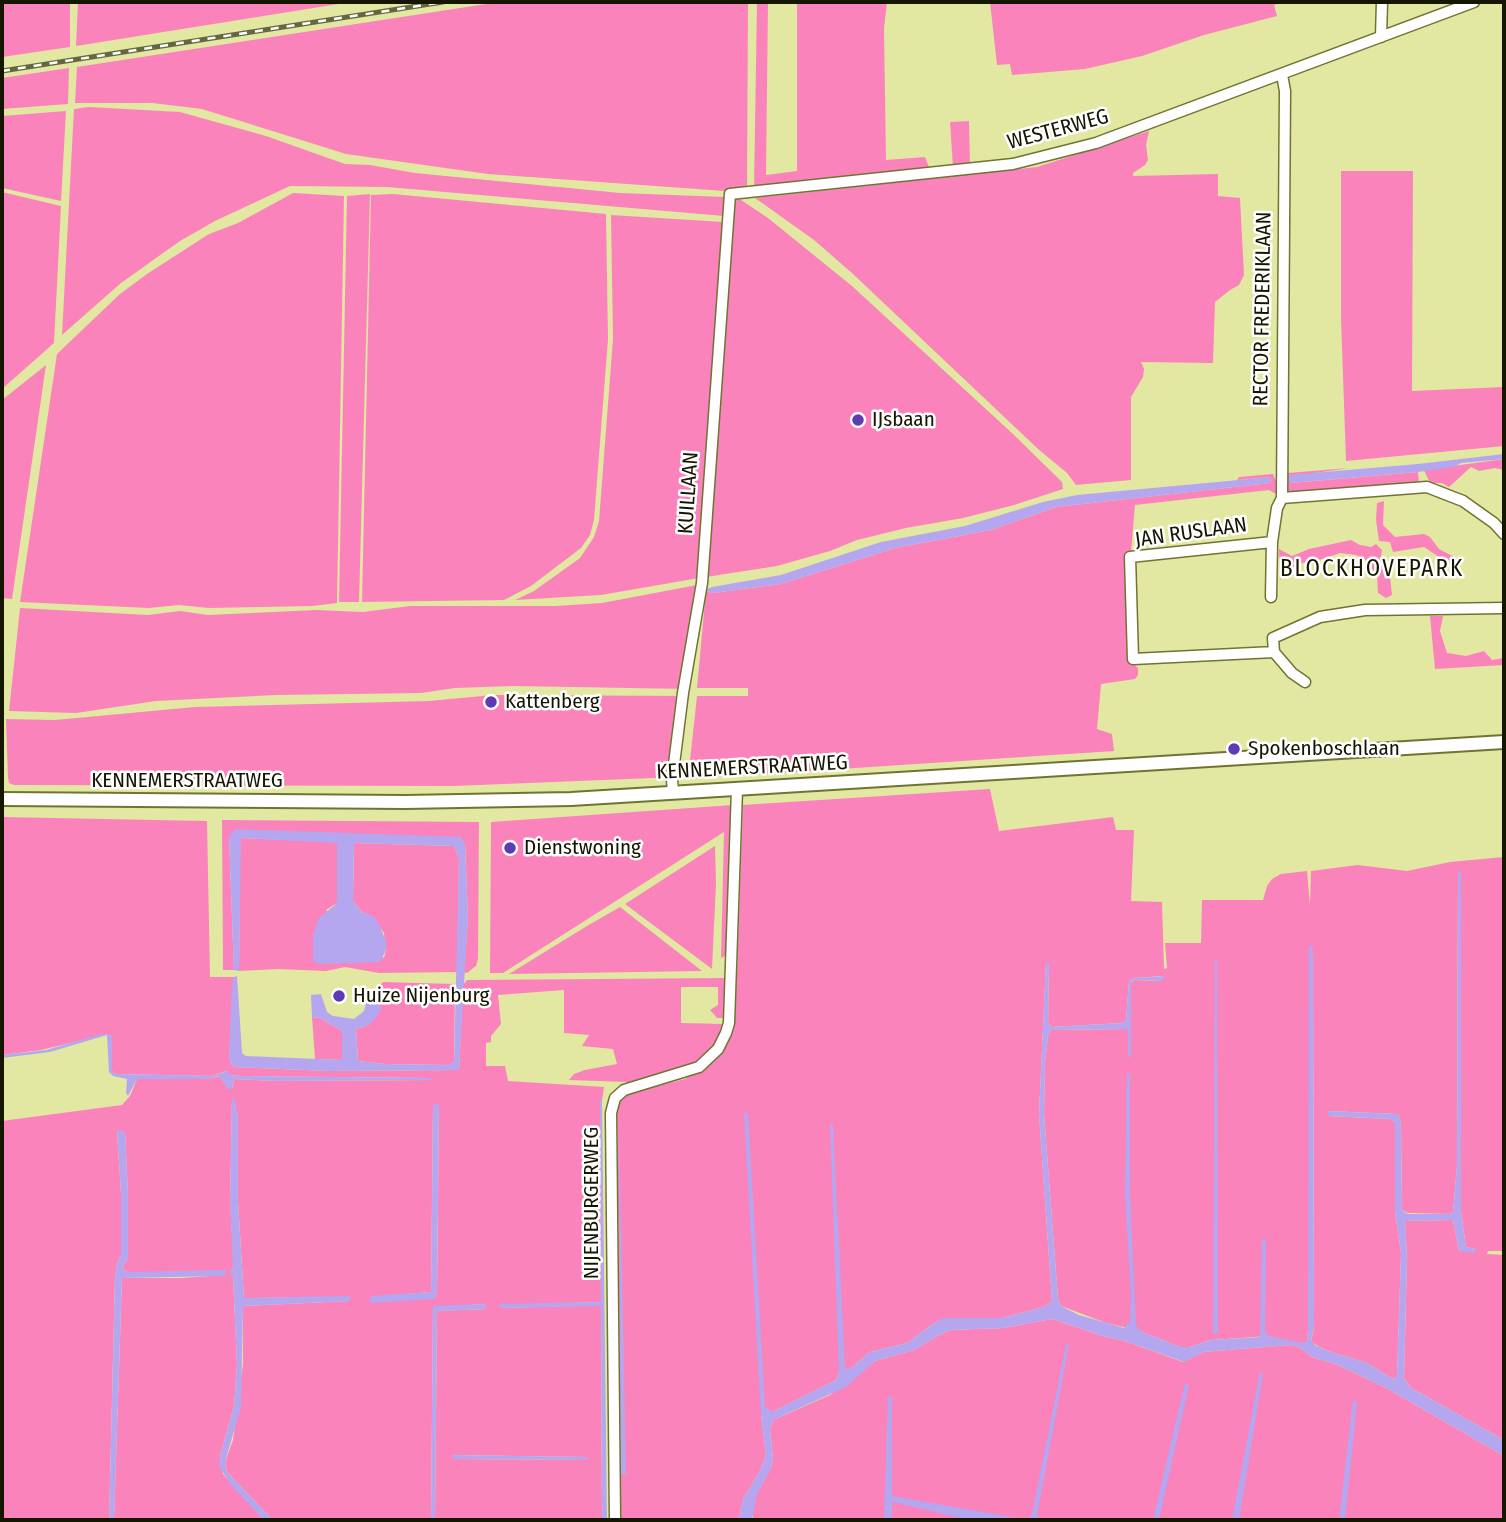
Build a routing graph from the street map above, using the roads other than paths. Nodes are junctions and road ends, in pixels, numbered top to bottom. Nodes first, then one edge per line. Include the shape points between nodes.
1 (1382, 2) edge
2 (1474, 2) edge
3 (1381, 37) junction
4 (1282, 75) junction
5 (730, 194) joint
6 (1282, 498) junction
7 (1504, 517) edge
8 (1494, 523) junction
9 (1504, 534) edge
10 (1272, 542) junction
11 (1271, 597) dead end
12 (1504, 608) edge
13 (1274, 652) junction
14 (1305, 682) dead end
15 (1504, 742) edge
16 (672, 786) junction
17 (737, 789) junction
18 (2, 799) edge
19 (615, 1520) edge

1 - 3 street
2 - 3 street, WESTERWEG
3 - 4 street, WESTERWEG
4 - 5 street, WESTERWEG via 1096,143 1013,164
4 - 6 street, RECTOR FREDERIKLAAN
5 - 16 street, KUILLAAN via 702,583
6 - 8 street via 1427,487 1463,501
6 - 10 street, RECTOR FREDERIKLAAN
7 - 8 street
8 - 9 street
10 - 11 street
10 - 13 street, JAN RUSLAAN via 1130,557 1133,659
12 - 13 street via 1365,610 1320,617 1273,638
13 - 14 street
15 - 17 main road, KENNEMERSTRAATWEG
16 - 17 main road, KENNEMERSTRAATWEG
16 - 18 main road, KENNEMERSTRAATWEG via 571,799
17 - 19 street, NIJENBURGERWEG via 726,1033 718,1049 699,1067 624,1090 615,1098 611,1113

